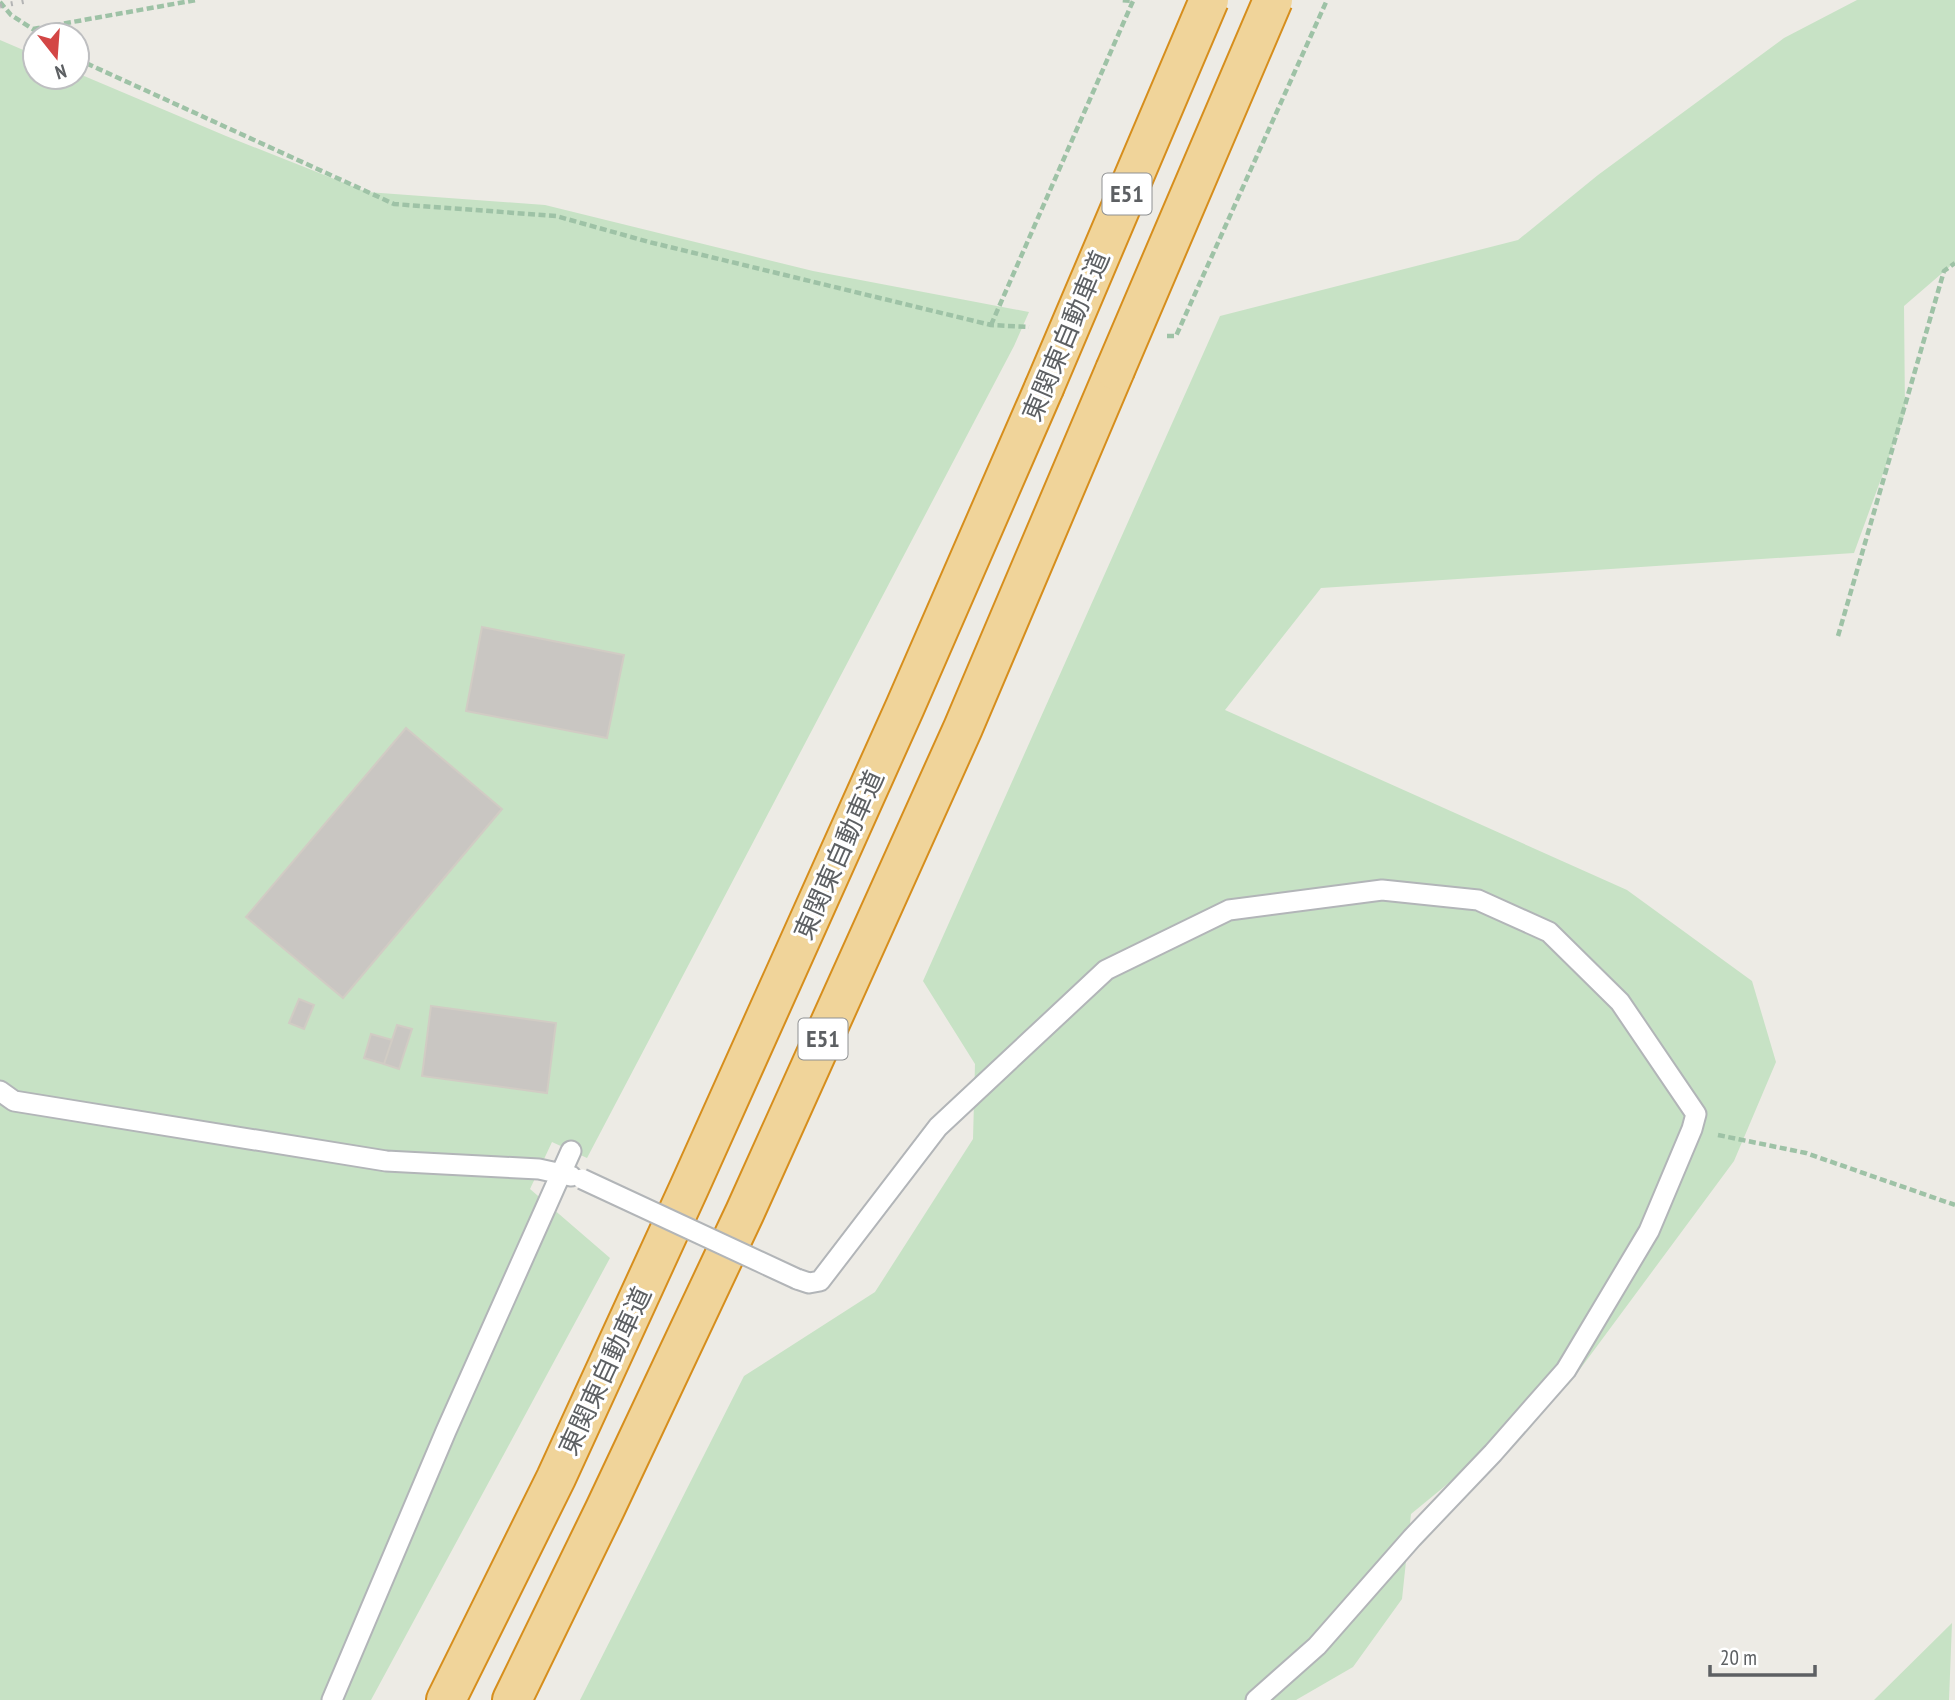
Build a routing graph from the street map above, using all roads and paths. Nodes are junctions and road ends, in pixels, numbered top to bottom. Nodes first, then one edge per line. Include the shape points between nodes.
1 (196, 0) edge
2 (1120, 0) edge
3 (1209, 0) edge
4 (1273, 0) edge
5 (1327, 0) edge
6 (0, 2) edge
7 (21, 21) edge
8 (78, 21) edge
9 (91, 65) edge
10 (1955, 263) edge
11 (991, 325) junction
12 (1031, 327) dead end
13 (1162, 335) dead end
14 (1838, 636) dead end
15 (0, 1091) edge
16 (1692, 1129) junction
17 (571, 1150) dead end
18 (560, 1173) junction
19 (1955, 1205) edge
20 (332, 1700) edge
21 (446, 1700) edge
22 (512, 1700) edge
23 (1256, 1700) edge

1 - 8 path
2 - 11 path via 1133,1
3 - 21 highway, 東関東自動車道 / E51, bridge via 905,707 555,1478
4 - 22 highway, E51, bridge via 963,728 745,1212
5 - 13 path via 1176,336
6 - 7 path
9 - 11 path via 394,204 556,216
10 - 14 path via 1944,271
11 - 12 path
15 - 18 lane via 14,1101 386,1161
16 - 18 lane, bridge via 1696,1114 1620,1002 1549,932 1478,900 1382,890 1229,910 1106,970 938,1127 820,1281 797,1279 582,1179
16 - 19 path via 1806,1153
16 - 23 lane via 1649,1231 1566,1370 1317,1646
17 - 18 lane
18 - 20 lane

